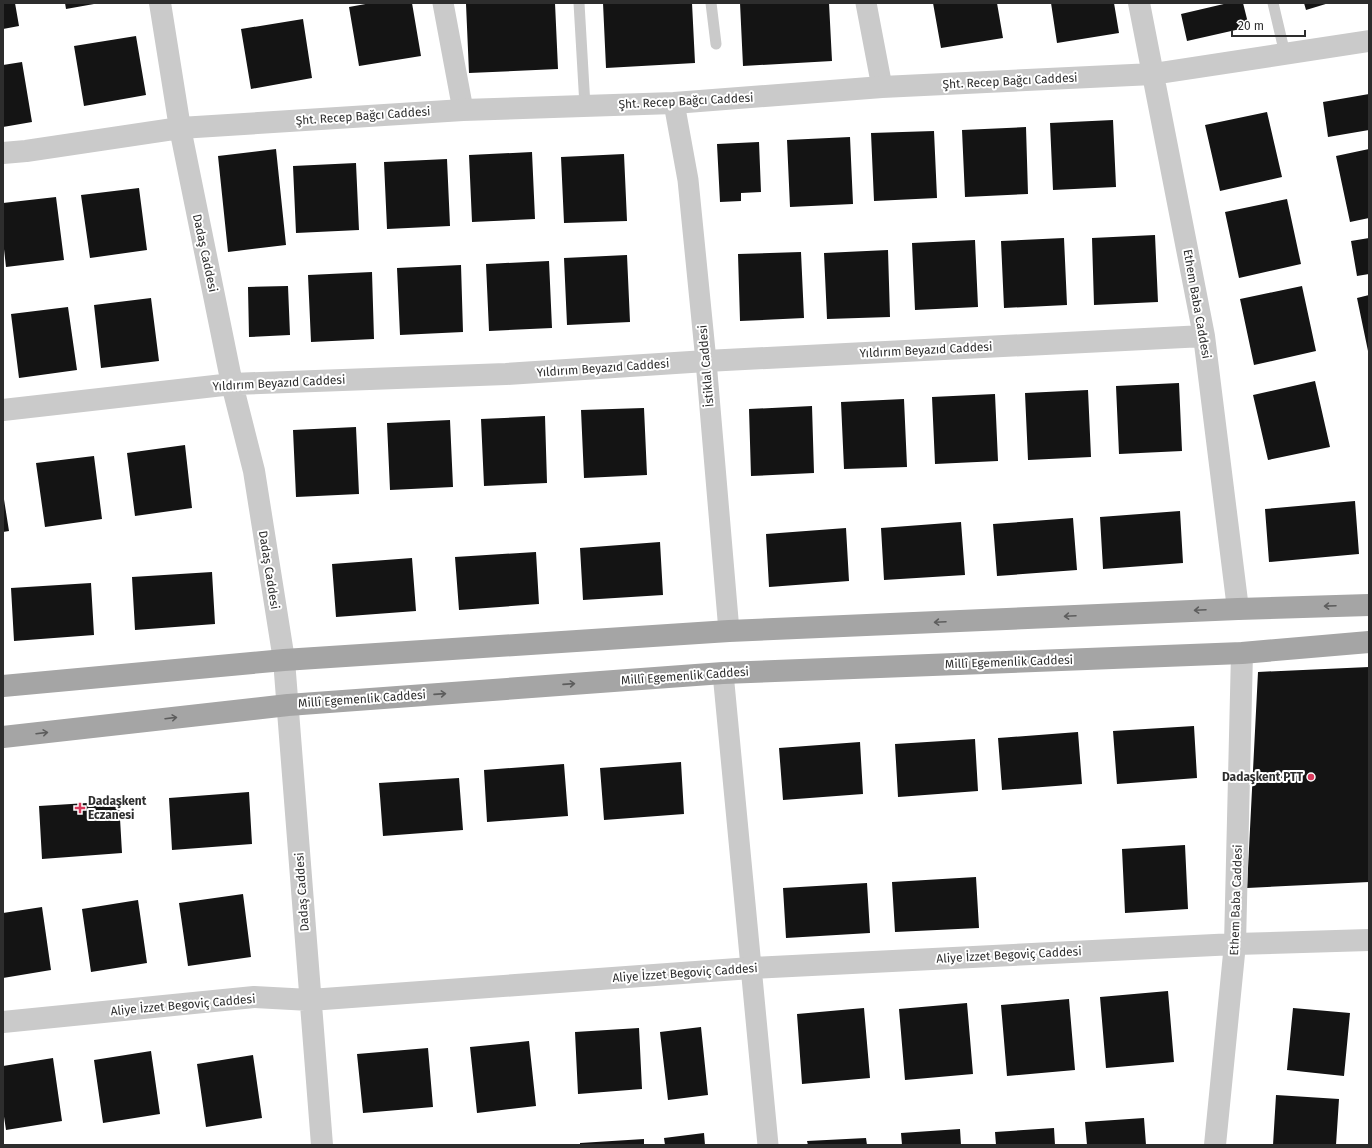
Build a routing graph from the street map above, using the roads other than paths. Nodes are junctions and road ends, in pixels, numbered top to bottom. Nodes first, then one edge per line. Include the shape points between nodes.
1 (160, 3) edge
2 (443, 3) edge
3 (579, 3) edge
4 (711, 3) edge
5 (866, 3) edge
6 (1139, 3) edge
7 (1273, 3) edge
8 (1369, 41) edge
9 (716, 44) dead end
10 (1285, 54) junction
11 (1153, 74) junction
12 (882, 87) junction
13 (674, 103) junction
14 (585, 106) junction
15 (463, 110) junction
16 (180, 128) junction
17 (3, 153) edge
18 (1204, 336) junction
19 (706, 361) junction
20 (232, 384) junction
21 (3, 410) edge
22 (1369, 604) edge
23 (1238, 608) junction
24 (729, 631) junction
25 (1369, 642) edge
26 (1242, 653) junction
27 (284, 660) junction
28 (723, 673) junction
29 (3, 686) edge
30 (288, 705) junction
31 (3, 737) edge
32 (1369, 940) edge
33 (1235, 944) junction
34 (751, 968) junction
35 (310, 1000) junction
36 (3, 1022) edge
37 (322, 1145) edge
38 (768, 1145) edge
39 (1215, 1145) edge

1 - 16 street, Dadaş Caddesi
2 - 15 street
3 - 14 lane
4 - 9 lane
5 - 12 street
6 - 11 street, Ethem Baba Caddesi
7 - 10 lane
8 - 10 street, Şht. Recep Bağcı Caddesi
10 - 11 street, Şht. Recep Bağcı Caddesi
11 - 12 street, Şht. Recep Bağcı Caddesi
11 - 18 street, Ethem Baba Caddesi
12 - 13 street, Şht. Recep Bağcı Caddesi
13 - 14 street, Şht. Recep Bağcı Caddesi
13 - 19 street, İstiklal Caddesi via 688,180
14 - 15 street, Şht. Recep Bağcı Caddesi
15 - 16 street, Şht. Recep Bağcı Caddesi
16 - 17 street, Şht. Recep Bağcı Caddesi
16 - 20 street, Dadaş Caddesi
18 - 19 street, Yıldırım Beyazıd Caddesi
18 - 23 street, Ethem Baba Caddesi
19 - 20 street, Yıldırım Beyazıd Caddesi via 506,374
19 - 24 street, İstiklal Caddesi
20 - 21 street, Yıldırım Beyazıd Caddesi
20 - 27 street, Dadaş Caddesi via 254,471
22 -> 23 main road
23 -> 24 main road
24 - 27 main road
25 - 26 main road, Millî Egemenlik Caddesi
26 - 28 main road, Millî Egemenlik Caddesi
26 - 33 street, Ethem Baba Caddesi
27 - 29 main road
27 - 30 street, Dadaş Caddesi
30 -> 28 main road, Millî Egemenlik Caddesi
28 - 34 street
31 -> 30 main road, Millî Egemenlik Caddesi
30 - 35 street, Dadaş Caddesi
32 - 33 street, Aliye İzzet Begoviç Caddesi
33 - 34 street, Aliye İzzet Begoviç Caddesi
33 - 39 street, Ethem Baba Caddesi
34 - 35 street, Aliye İzzet Begoviç Caddesi
34 - 38 street
35 - 36 street, Aliye İzzet Begoviç Caddesi via 254,997
35 - 37 street, Dadaş Caddesi

